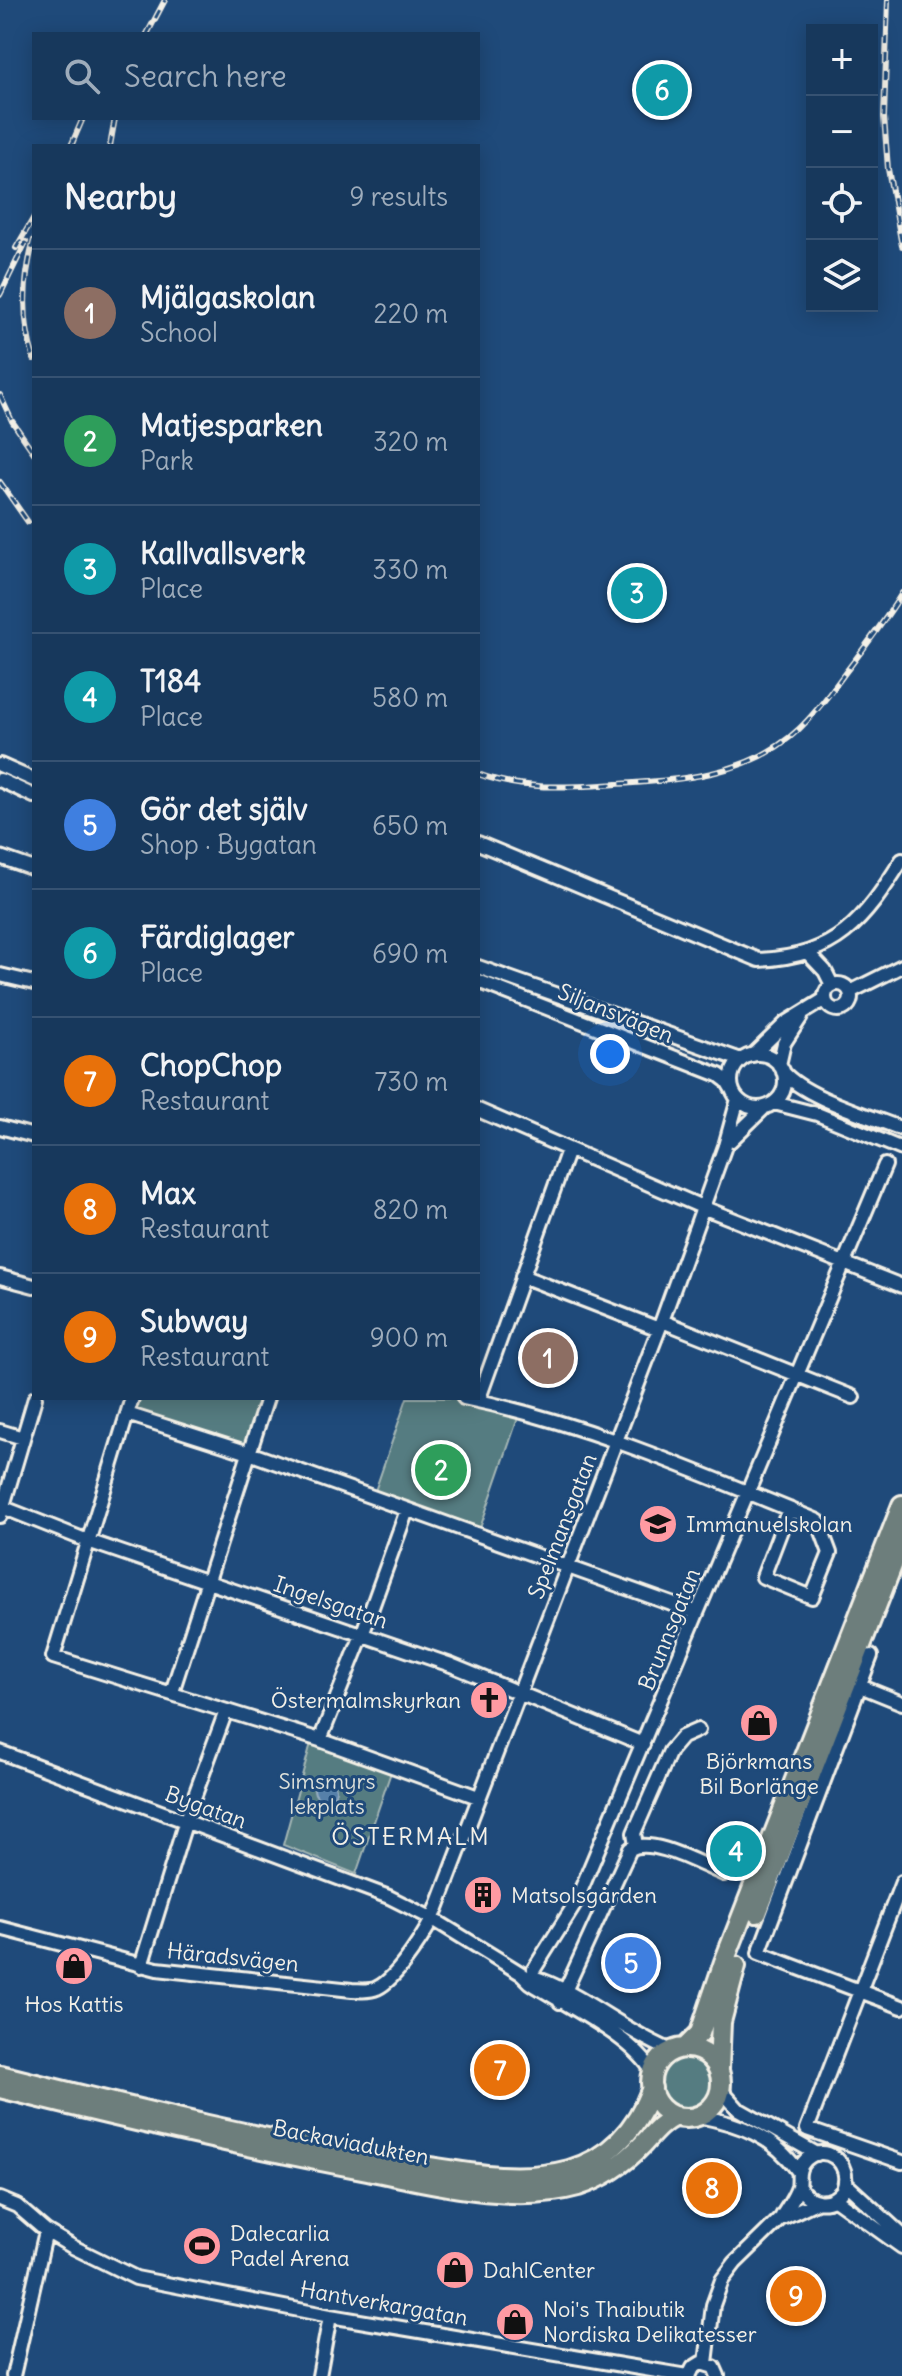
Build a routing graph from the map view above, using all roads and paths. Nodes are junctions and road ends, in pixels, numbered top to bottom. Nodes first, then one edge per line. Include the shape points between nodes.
1 (0, 765) edge
2 (32, 779) edge
3 (0, 780) edge
4 (32, 795) edge
5 (480, 844) edge
6 (0, 857) edge
7 (902, 860) edge
8 (32, 868) edge
9 (807, 952) junction
10 (902, 966) edge
11 (480, 968) edge
12 (0, 975) edge
13 (480, 982) edge
14 (32, 983) edge
15 (832, 985) junction
16 (850, 992) junction
17 (825, 999) junction
18 (806, 1012) junction
19 (747, 1058) junction
20 (781, 1068) junction
21 (735, 1095) junction
22 (770, 1105) junction
23 (480, 1111) edge
24 (0, 1127) edge
25 (902, 1129) edge
26 (32, 1132) edge
27 (725, 1146) junction
28 (902, 1149) edge
29 (568, 1150) junction
30 (885, 1165) dead end
31 (702, 1207) junction
32 (846, 1264) junction
33 (522, 1276) junction
34 (0, 1277) edge
35 (0, 1284) edge
36 (32, 1285) edge
37 (902, 1286) edge
38 (32, 1292) edge
39 (661, 1325) junction
40 (796, 1373) junction
41 (480, 1395) edge
42 (853, 1397) dead end
43 (34, 1400) edge
44 (131, 1400) edge
45 (266, 1400) edge
46 (473, 1400) edge
47 (478, 1401) joint
48 (127, 1414) junction
49 (0, 1431) edge
50 (23, 1438) junction
51 (616, 1439) junction
52 (249, 1453) junction
53 (747, 1492) junction
54 (902, 1505) edge
55 (789, 1509) junction
56 (407, 1510) junction
57 (1, 1512) edge
58 (902, 1540) edge
59 (88, 1541) junction
60 (569, 1566) junction
61 (209, 1580) junction
62 (697, 1613) junction
63 (362, 1635) junction
64 (871, 1656) dead end
65 (860, 1686) junction
66 (520, 1691) junction
67 (172, 1692) junction
68 (902, 1703) edge
69 (226, 1711) junction
70 (698, 1730) dead end
71 (320, 1740) junction
72 (643, 1744) junction
73 (0, 1752) edge
74 (478, 1797) junction
75 (186, 1822) junction
76 (636, 1846) junction
77 (724, 1874) dead end
78 (902, 1882) edge
79 (433, 1919) junction
80 (0, 1928) edge
81 (141, 1966) junction
82 (528, 1971) junction
83 (860, 1992) junction
84 (562, 1997) junction
85 (902, 2007) edge
86 (678, 2049) junction
87 (719, 2069) junction
88 (0, 2075) edge
89 (652, 2080) junction
90 (0, 2088) edge
91 (721, 2090) junction
92 (0, 2102) edge
93 (61, 2103) junction
94 (675, 2116) junction
95 (699, 2116) junction
96 (817, 2154) junction
97 (902, 2162) edge
98 (798, 2171) junction
99 (846, 2184) junction
100 (799, 2186) junction
101 (0, 2199) edge
102 (835, 2199) junction
103 (816, 2202) junction
104 (780, 2219) junction
105 (46, 2231) junction
106 (902, 2235) edge
107 (902, 2247) edge
108 (330, 2316) junction
109 (706, 2363) junction
110 (13, 2376) edge
111 (319, 2376) edge
112 (688, 2376) edge
113 (718, 2376) edge

1 - 2 street
3 - 4 street
5 - 9 street via 759,960
6 - 8 street
7 - 9 street via 854,926 835,942
9 - 15 street
10 - 16 street
11 - 19 street, Siljansvägen
12 - 14 street
13 - 21 street, Siljansvägen via 719,1075
15 - 16 street via 845,985
15 - 17 street
16 - 17 street via 843,1009 830,1007
17 - 18 street
18 - 19 street
18 - 20 street via 784,1043
19 - 20 street via 767,1056
19 - 21 street via 732,1074
20 - 22 street via 784,1088
20 - 25 street via 811,1092
21 - 22 street via 750,1107
21 - 27 street, Spelmansgatan
22 - 27 street, Spelmansgatan
22 - 28 street via 803,1108
23 - 29 street
24 - 26 street
27 - 31 street, Spelmansgatan
29 - 31 street
29 - 33 street
30 - 32 street, Brunnsgatan
31 - 32 street
31 - 39 street, Spelmansgatan
32 - 37 street
32 - 40 street, Brunnsgatan
33 - 39 street
33 - 41 street
34 - 36 street
35 - 38 street
39 - 40 street
39 - 51 street, Spelmansgatan
40 - 42 street
40 - 53 street, Brunnsgatan
43 - 50 street
44 - 48 street
45 - 52 street
46 - 47 street
47 - 51 street
48 - 52 street
48 - 59 street
49 - 50 street
50 - 57 street
51 - 53 street
51 - 60 street, Spelmansgatan
52 - 56 street
52 - 61 street
53 - 55 street
53 - 62 street, Brunnsgatan
54 - 86 highway via 700,2033
55 - 55 street via 818,1521 830,1553 812,1597 763,1577
56 - 60 street
56 - 63 street
57 - 59 street, Ingelsgatan
58 - 87 highway via 729,1986
59 - 61 street, Ingelsgatan
59 - 67 street via 53,1657
60 - 62 street
60 - 66 street, Spelmansgatan
61 - 63 street, Ingelsgatan
61 - 67 street
62 - 72 street, Brunnsgatan
63 - 66 street, Ingelsgatan
63 - 71 street
64 - 65 street
65 - 68 street
65 - 83 street via 759,1953
66 - 72 street, Ingelsgatan
66 - 74 street, Spelmansgatan
67 - 69 street
69 - 71 street
69 - 75 street
70 - 76 street via 670,1751 634,1833
71 - 74 street
72 - 82 street, Brunnsgatan via 575,1904
73 - 75 street, Bygatan
74 - 79 street, Spelmansgatan
75 - 79 street, Bygatan via 389,1897
75 - 81 street
76 - 77 street via 652,1845
76 - 84 street via 626,1855
78 - 83 street
79 - 81 street, Häradsvägen via 398,1967 372,1990
79 - 82 street, Bygatan
80 - 81 street, Häradsvägen
82 - 84 street, Bygatan via 530,1982
83 - 85 street
83 - 97 street via 807,2129
84 - 86 street, Bygatan via 647,2041
84 - 89 street, Bygatan via 638,2052
86 - 87 highway via 703,2052
86 - 89 highway via 658,2062
87 - 91 highway
88 - 89 highway, Backaviadukten via 295,2143 523,2177 567,2170 599,2157 626,2135 644,2109
89 - 94 highway via 661,2107
90 - 93 highway, Backaviadukten
91 - 95 highway via 713,2106
91 - 96 street via 738,2109
92 - 93 highway
93 - 94 highway, Backaviadukten via 276,2153 510,2193 561,2190 597,2178
94 - 95 highway
95 - 98 street via 761,2136
96 - 98 street
96 - 99 street via 840,2161
98 - 100 street
99 - 102 street
99 - 106 street
100 - 103 street
100 - 104 street
101 - 105 street, Hantverkargatan
102 - 103 street
102 - 107 street
103 - 104 street
104 - 109 street via 722,2280 713,2305
105 - 108 street, Hantverkargatan via 136,2278
105 - 110 street
108 - 111 street
108 - 112 street, Hantverkargatan
109 - 112 street via 696,2365
109 - 113 street

